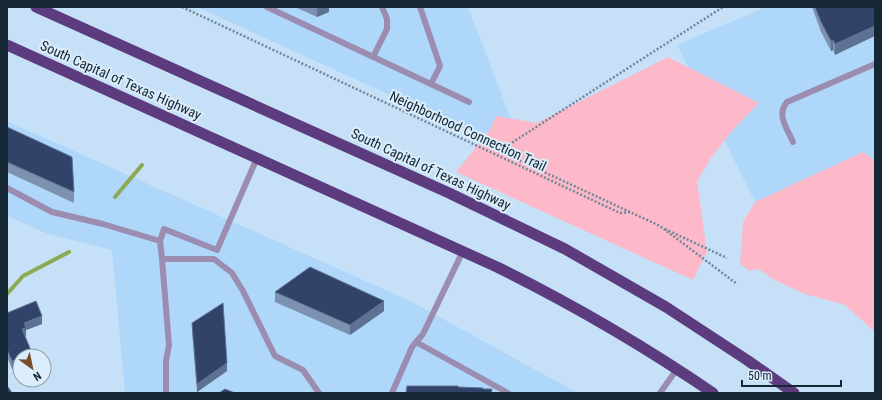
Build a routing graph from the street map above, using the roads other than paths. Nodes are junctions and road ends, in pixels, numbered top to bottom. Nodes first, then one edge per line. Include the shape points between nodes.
1 (36, 7) edge
2 (266, 7) edge
3 (382, 7) edge
4 (420, 7) edge
5 (7, 45) edge
6 (373, 57) junction
7 (875, 64) edge
8 (431, 84) junction
9 (469, 102) dead end
10 (793, 142) dead end
11 (257, 158) junction
12 (7, 188) edge
13 (160, 241) junction
14 (217, 250) junction
15 (464, 251) junction
16 (162, 258) junction
17 (214, 260) junction
18 (416, 342) junction
19 (677, 369) junction
20 (166, 393) edge
21 (319, 393) edge
22 (392, 393) edge
23 (508, 393) edge
24 (660, 393) edge
25 (713, 393) edge
26 (794, 393) edge

1 - 26 highway, South Capital of Texas Highway via 449,193 565,249 671,310
2 - 6 lane
3 - 6 lane via 387,19 387,29
4 - 8 lane via 440,66
5 - 11 highway, South Capital of Texas Highway
6 - 8 lane
7 - 10 lane via 787,102 782,108 782,116
8 - 9 lane
11 - 14 lane
11 - 15 highway, South Capital of Texas Highway
12 - 13 lane via 52,212
13 - 14 lane via 164,229
13 - 16 lane
14 - 17 lane
15 - 18 lane via 423,334
15 - 19 highway, South Capital of Texas Highway via 578,309
16 - 17 lane
16 - 20 lane via 169,345
17 - 21 lane via 232,273 275,356 303,370
18 - 22 lane
18 - 23 lane
19 - 24 lane
19 - 25 highway, South Capital of Texas Highway

